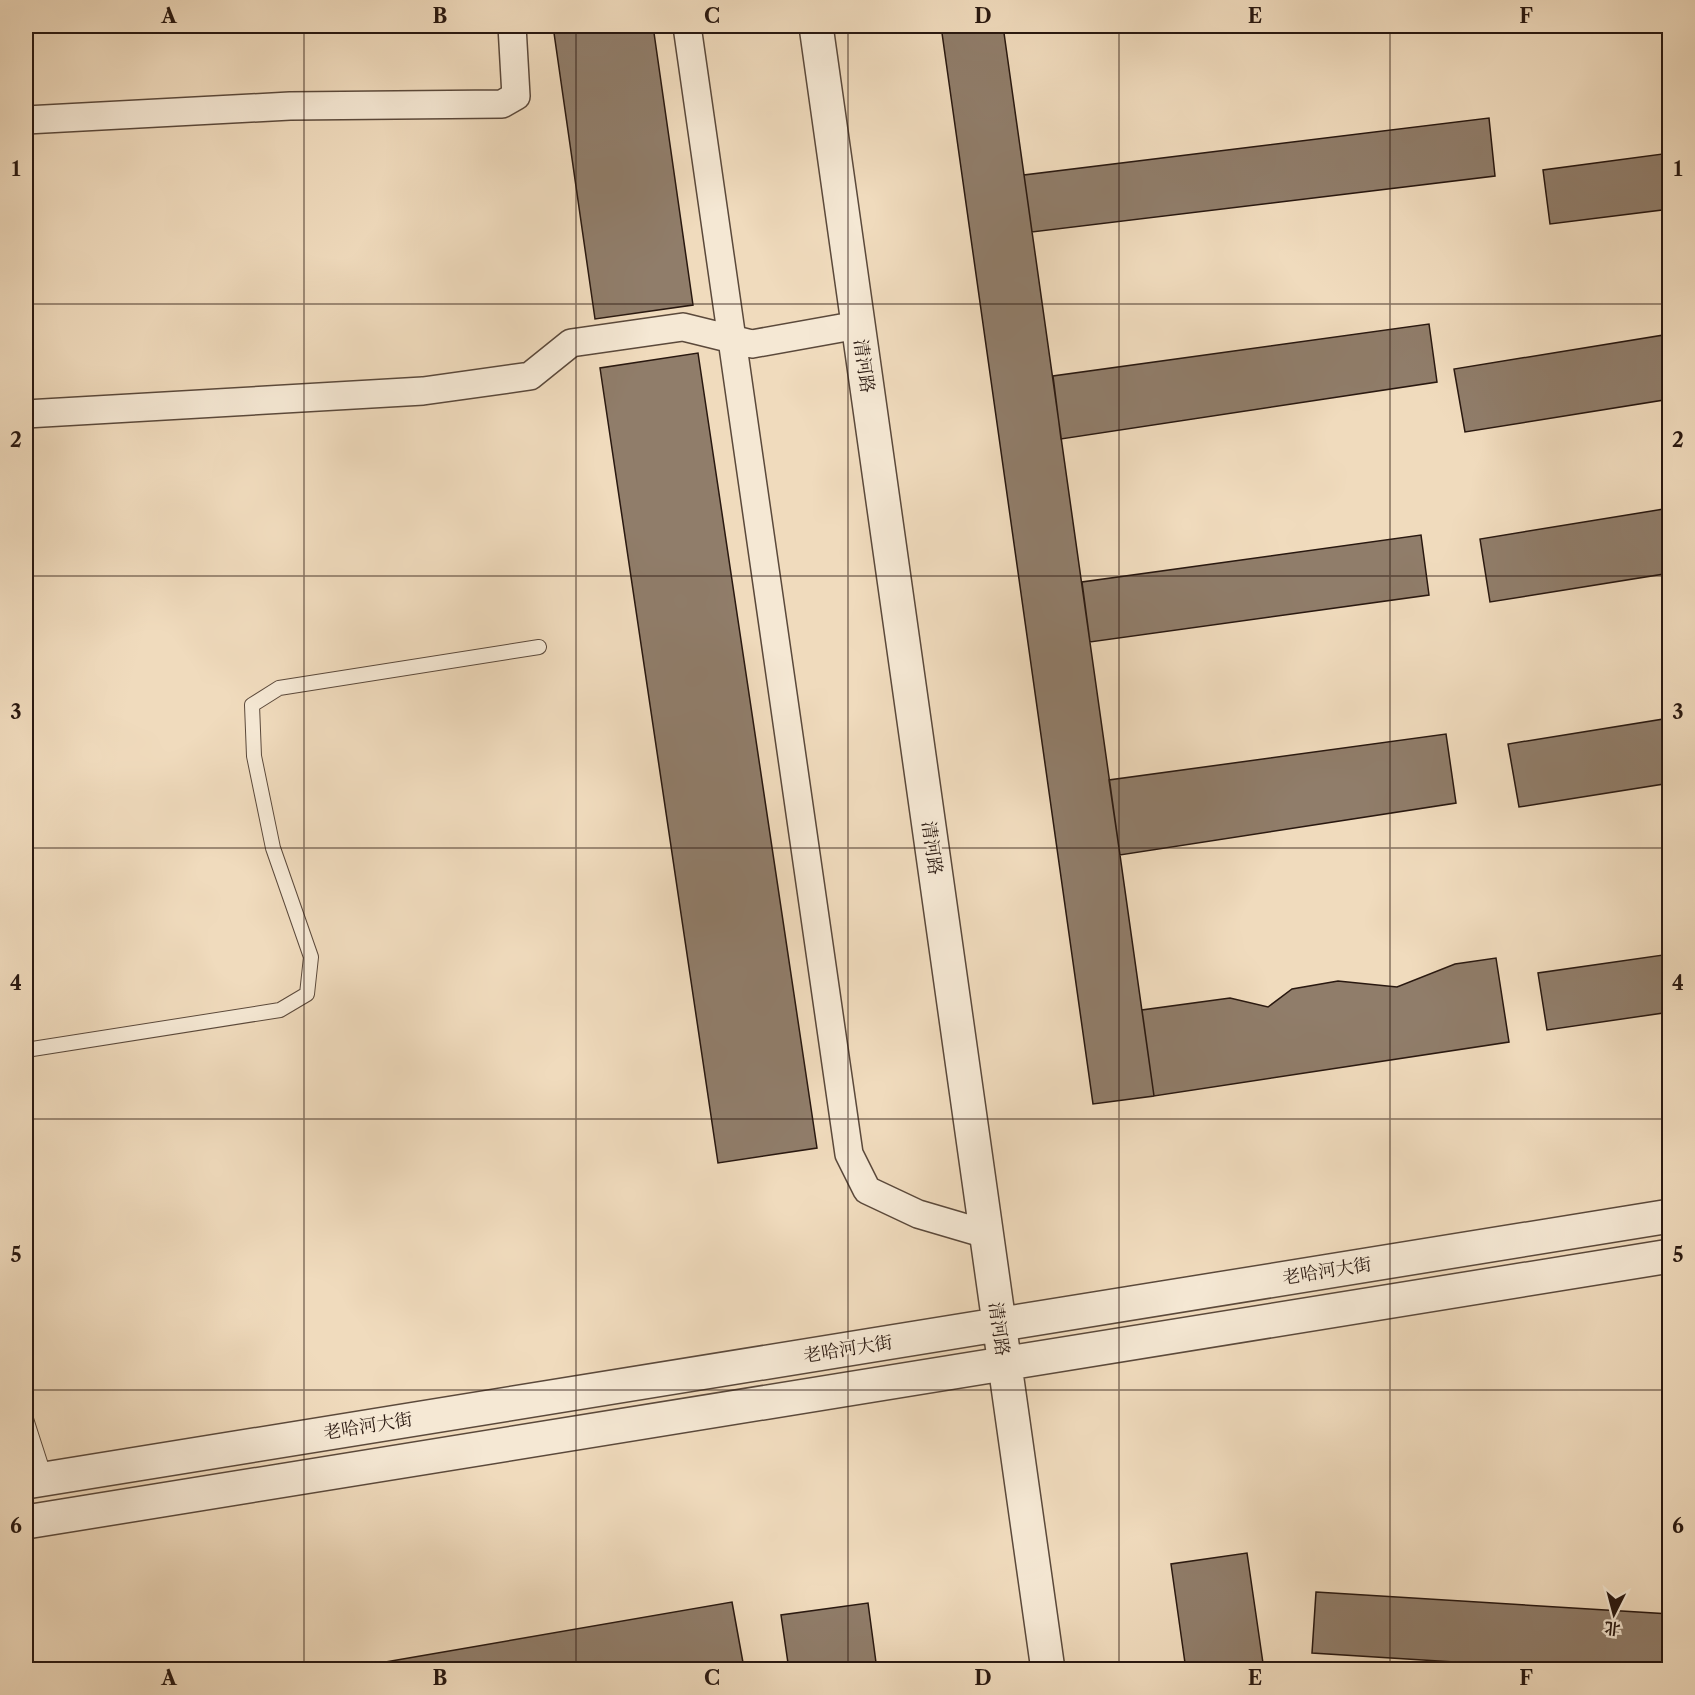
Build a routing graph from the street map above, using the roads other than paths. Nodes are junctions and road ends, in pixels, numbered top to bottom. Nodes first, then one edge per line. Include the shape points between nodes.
1 (512, 26) edge
2 (687, 26) edge
3 (816, 26) edge
4 (26, 120) edge
5 (858, 325) junction
6 (731, 338) junction
7 (26, 414) edge
8 (539, 647) dead end
9 (26, 1050) edge
10 (1670, 1216) edge
11 (986, 1234) junction
12 (1670, 1256) edge
13 (999, 1324) junction
14 (1004, 1364) junction
15 (26, 1419) edge
16 (35, 1480) edge
17 (26, 1522) edge
18 (1048, 1670) edge

1 - 4 street via 516,96 502,104 290,106
2 - 6 street
3 - 5 street, 清河路
5 - 6 street via 752,344
5 - 11 street, 清河路
6 - 7 street via 683,327 571,343 530,376 423,391
6 - 11 street via 849,1154 867,1190 918,1214
8 - 9 lane via 279,688 252,705 254,756 273,848 310,957 307,994 280,1010
10 - 13 street, 老哈河大街
11 - 13 street, 清河路
12 - 14 street
13 - 14 street, 清河路
13 - 16 street, 老哈河大街
14 - 17 street
14 - 18 street, 清河路
15 - 16 lane

